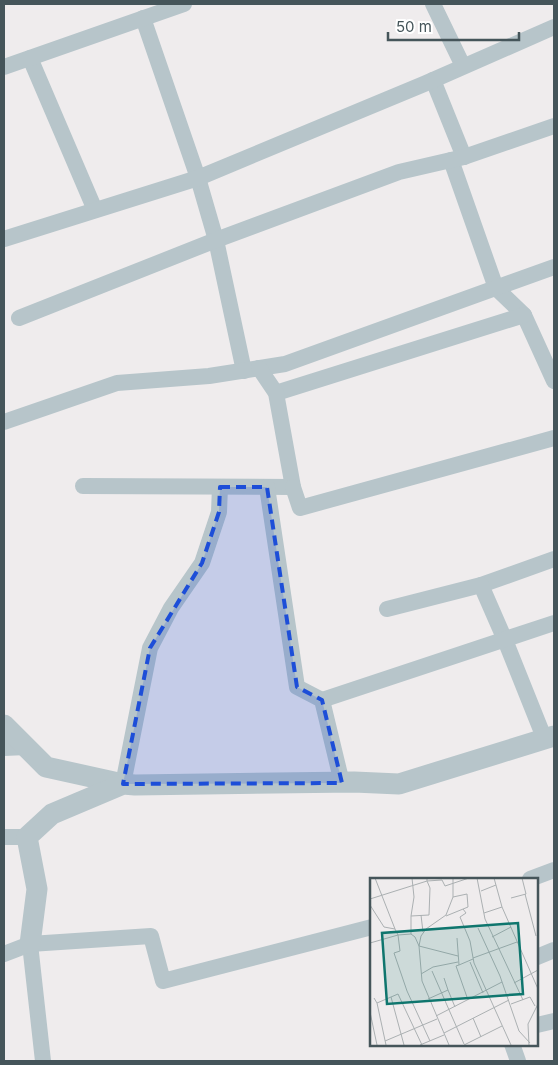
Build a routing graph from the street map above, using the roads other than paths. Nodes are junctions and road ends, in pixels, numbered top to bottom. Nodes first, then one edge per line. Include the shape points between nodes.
1 (184, 4) edge
2 (433, 4) edge
3 (143, 18) junction
4 (554, 27) edge
5 (30, 58) junction
6 (463, 66) junction
7 (4, 67) edge
8 (433, 80) junction
9 (554, 126) edge
10 (457, 158) junction
11 (198, 178) junction
12 (95, 210) junction
13 (4, 239) edge
14 (216, 240) junction
15 (554, 267) edge
16 (496, 288) junction
17 (524, 315) junction
18 (19, 318) dead end
19 (252, 369) junction
20 (554, 381) edge
21 (276, 393) junction
22 (4, 422) edge
23 (554, 438) edge
24 (83, 486) dead end
25 (220, 487) junction
26 (267, 487) junction
27 (292, 487) junction
28 (554, 559) edge
29 (480, 586) junction
30 (387, 610) dead end
31 (554, 623) edge
32 (505, 640) junction
33 (322, 700) junction
34 (4, 725) edge
35 (550, 738) edge
36 (26, 747) junction
37 (4, 748) edge
38 (342, 783) junction
39 (122, 784) junction
40 (4, 837) edge
41 (27, 837) junction
42 (554, 870) edge
43 (533, 878) edge
44 (370, 928) edge
45 (30, 944) junction
46 (554, 950) edge
47 (4, 954) edge
48 (538, 957) edge
49 (554, 1021) edge
50 (538, 1025) edge
51 (512, 1045) edge
52 (43, 1061) edge
53 (518, 1061) edge

1 - 3 street
2 - 6 street
3 - 5 street
3 - 11 street
4 - 6 street
5 - 7 street
5 - 12 street
6 - 8 street
8 - 10 street
8 - 11 street
9 - 10 street
10 - 14 street via 399,172
10 - 16 street
11 - 12 street
11 - 14 street
12 - 13 street
14 - 18 street
14 - 19 street
15 - 16 street
16 - 17 street
16 - 19 street via 286,364
17 - 20 street
17 - 21 street
19 - 21 street
19 - 22 street via 209,376 117,383
21 - 27 street
23 - 27 street via 300,508
24 - 25 street
25 - 26 street
25 - 39 street via 219,512 202,563 171,608 150,648
26 - 27 street
26 - 33 street via 298,687
28 - 29 street
29 - 30 street
29 - 32 street
31 - 32 street
32 - 33 street
32 - 35 street
33 - 38 street
34 - 36 street
35 - 38 street via 399,784
36 - 37 street
36 - 39 street via 46,766
38 - 39 street
39 - 41 street via 52,814
40 - 41 street
41 - 45 street via 37,889
42 - 43 street
44 - 45 street via 163,981 151,936
45 - 47 street
45 - 52 street
46 - 48 street
49 - 50 street
51 - 53 street

